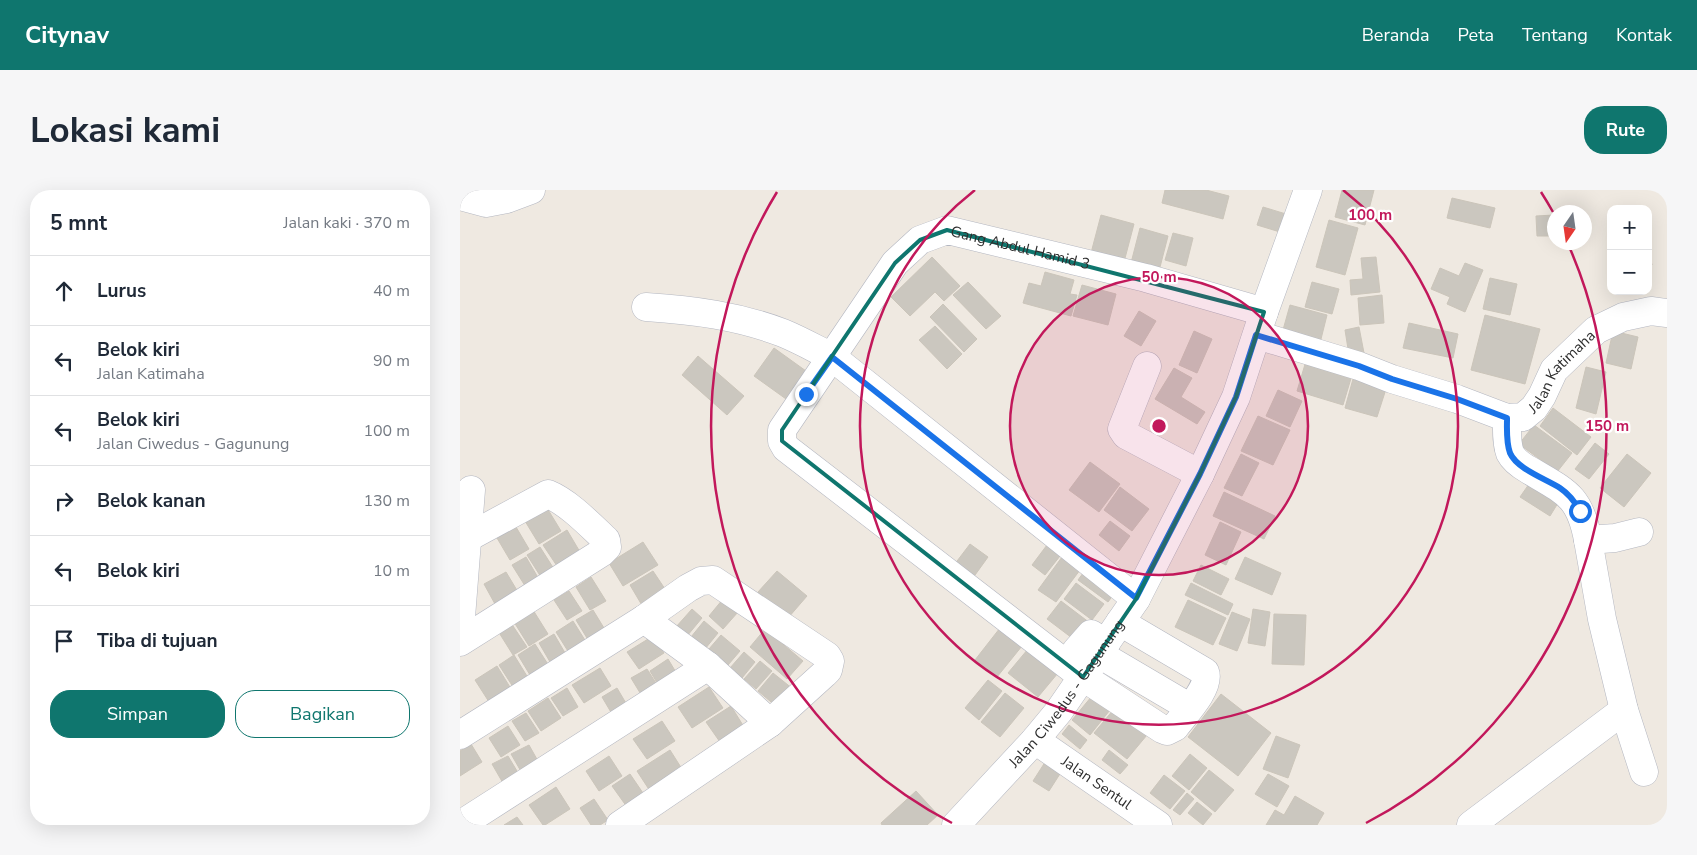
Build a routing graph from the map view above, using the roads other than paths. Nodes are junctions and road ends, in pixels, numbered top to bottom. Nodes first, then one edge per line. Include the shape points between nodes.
1 (531, 190) edge
2 (1308, 190) edge
3 (460, 196) edge
4 (646, 307) dead end
5 (1667, 313) edge
6 (1260, 323) junction
7 (832, 357) junction
8 (1147, 366) dead end
9 (1507, 418) junction
10 (1200, 474) junction
11 (471, 490) dead end
12 (1640, 532) dead end
13 (467, 538) junction
14 (1588, 540) junction
15 (1136, 598) junction
16 (644, 619) junction
17 (460, 630) edge
18 (460, 642) edge
19 (1100, 652) junction
20 (708, 666) junction
21 (1624, 710) junction
22 (770, 723) junction
23 (460, 735) edge
24 (1036, 740) junction
25 (1644, 772) dead end
26 (460, 825) edge
27 (620, 825) edge
28 (956, 825) edge
29 (1158, 825) edge
30 (1471, 825) edge

1 - 3 street via 486,202
2 - 6 street, Jalan Ciwedus - Gagunung
4 - 7 street via 720,314 755,323
5 - 9 street, Jalan Katimaha via 1651,311 1623,317 1596,330 1554,370 1534,408 1523,417
6 - 7 street, Gang Abdul Hamid 3 via 1146,278 947,230 920,240 895,263
6 - 9 street, Jalan Katimaha via 1392,379
6 - 10 street, Jalan Ciwedus - Gagunung via 1236,397
7 - 15 street
7 - 19 street, Gang Abdul Hamid 3 via 782,430 786,448
8 - 10 street via 1122,429 1126,435
9 - 14 street via 1510,454 1518,464 1562,490 1575,502 1584,519
10 - 15 street, Jalan Ciwedus - Gagunung
11 - 13 street
12 - 14 street
13 - 17 street
13 - 18 street via 548,494 582,518 606,540 607,547
14 - 21 street via 1602,619
15 - 19 street, Jalan Ciwedus - Gagunung
16 - 20 street
16 - 22 street via 688,588 701,581 713,580 827,656 830,661 828,670
16 - 23 street
19 - 19 street via 1205,672 1205,686 1189,707
19 - 24 street, Jalan Ciwedus - Gagunung
20 - 22 street
20 - 26 street
21 - 25 street
21 - 30 street
22 - 27 street
24 - 28 street, Jalan Ciwedus - Gagunung
24 - 29 street, Jalan Sentul

